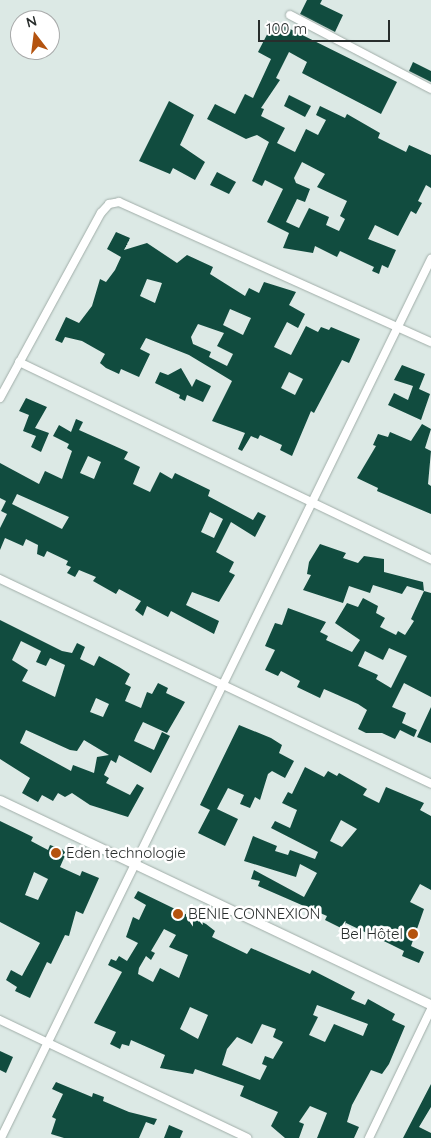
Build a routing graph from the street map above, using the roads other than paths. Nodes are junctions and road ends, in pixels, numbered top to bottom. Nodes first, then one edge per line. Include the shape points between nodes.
1 (290, 15) dead end
2 (431, 89) edge
3 (431, 259) edge
4 (398, 327) junction
5 (431, 342) edge
6 (19, 362) junction
7 (0, 398) edge
8 (312, 502) junction
9 (431, 559) edge
10 (0, 578) edge
11 (222, 684) junction
12 (431, 784) edge
13 (0, 800) edge
14 (133, 863) junction
15 (431, 1005) edge
16 (431, 1009) edge
17 (0, 1020) edge
18 (46, 1042) junction
19 (1, 1138) edge
20 (248, 1138) edge
21 (369, 1138) edge

1 - 2 street
3 - 4 street
4 - 5 street
4 - 6 street via 119,202 109,204 101,213
4 - 8 street
6 - 7 street
6 - 8 street
8 - 9 street
8 - 11 street
10 - 11 street
11 - 12 street
11 - 14 street
13 - 14 street
14 - 15 street
14 - 18 street
16 - 21 street
17 - 18 street
18 - 19 street
18 - 20 street

